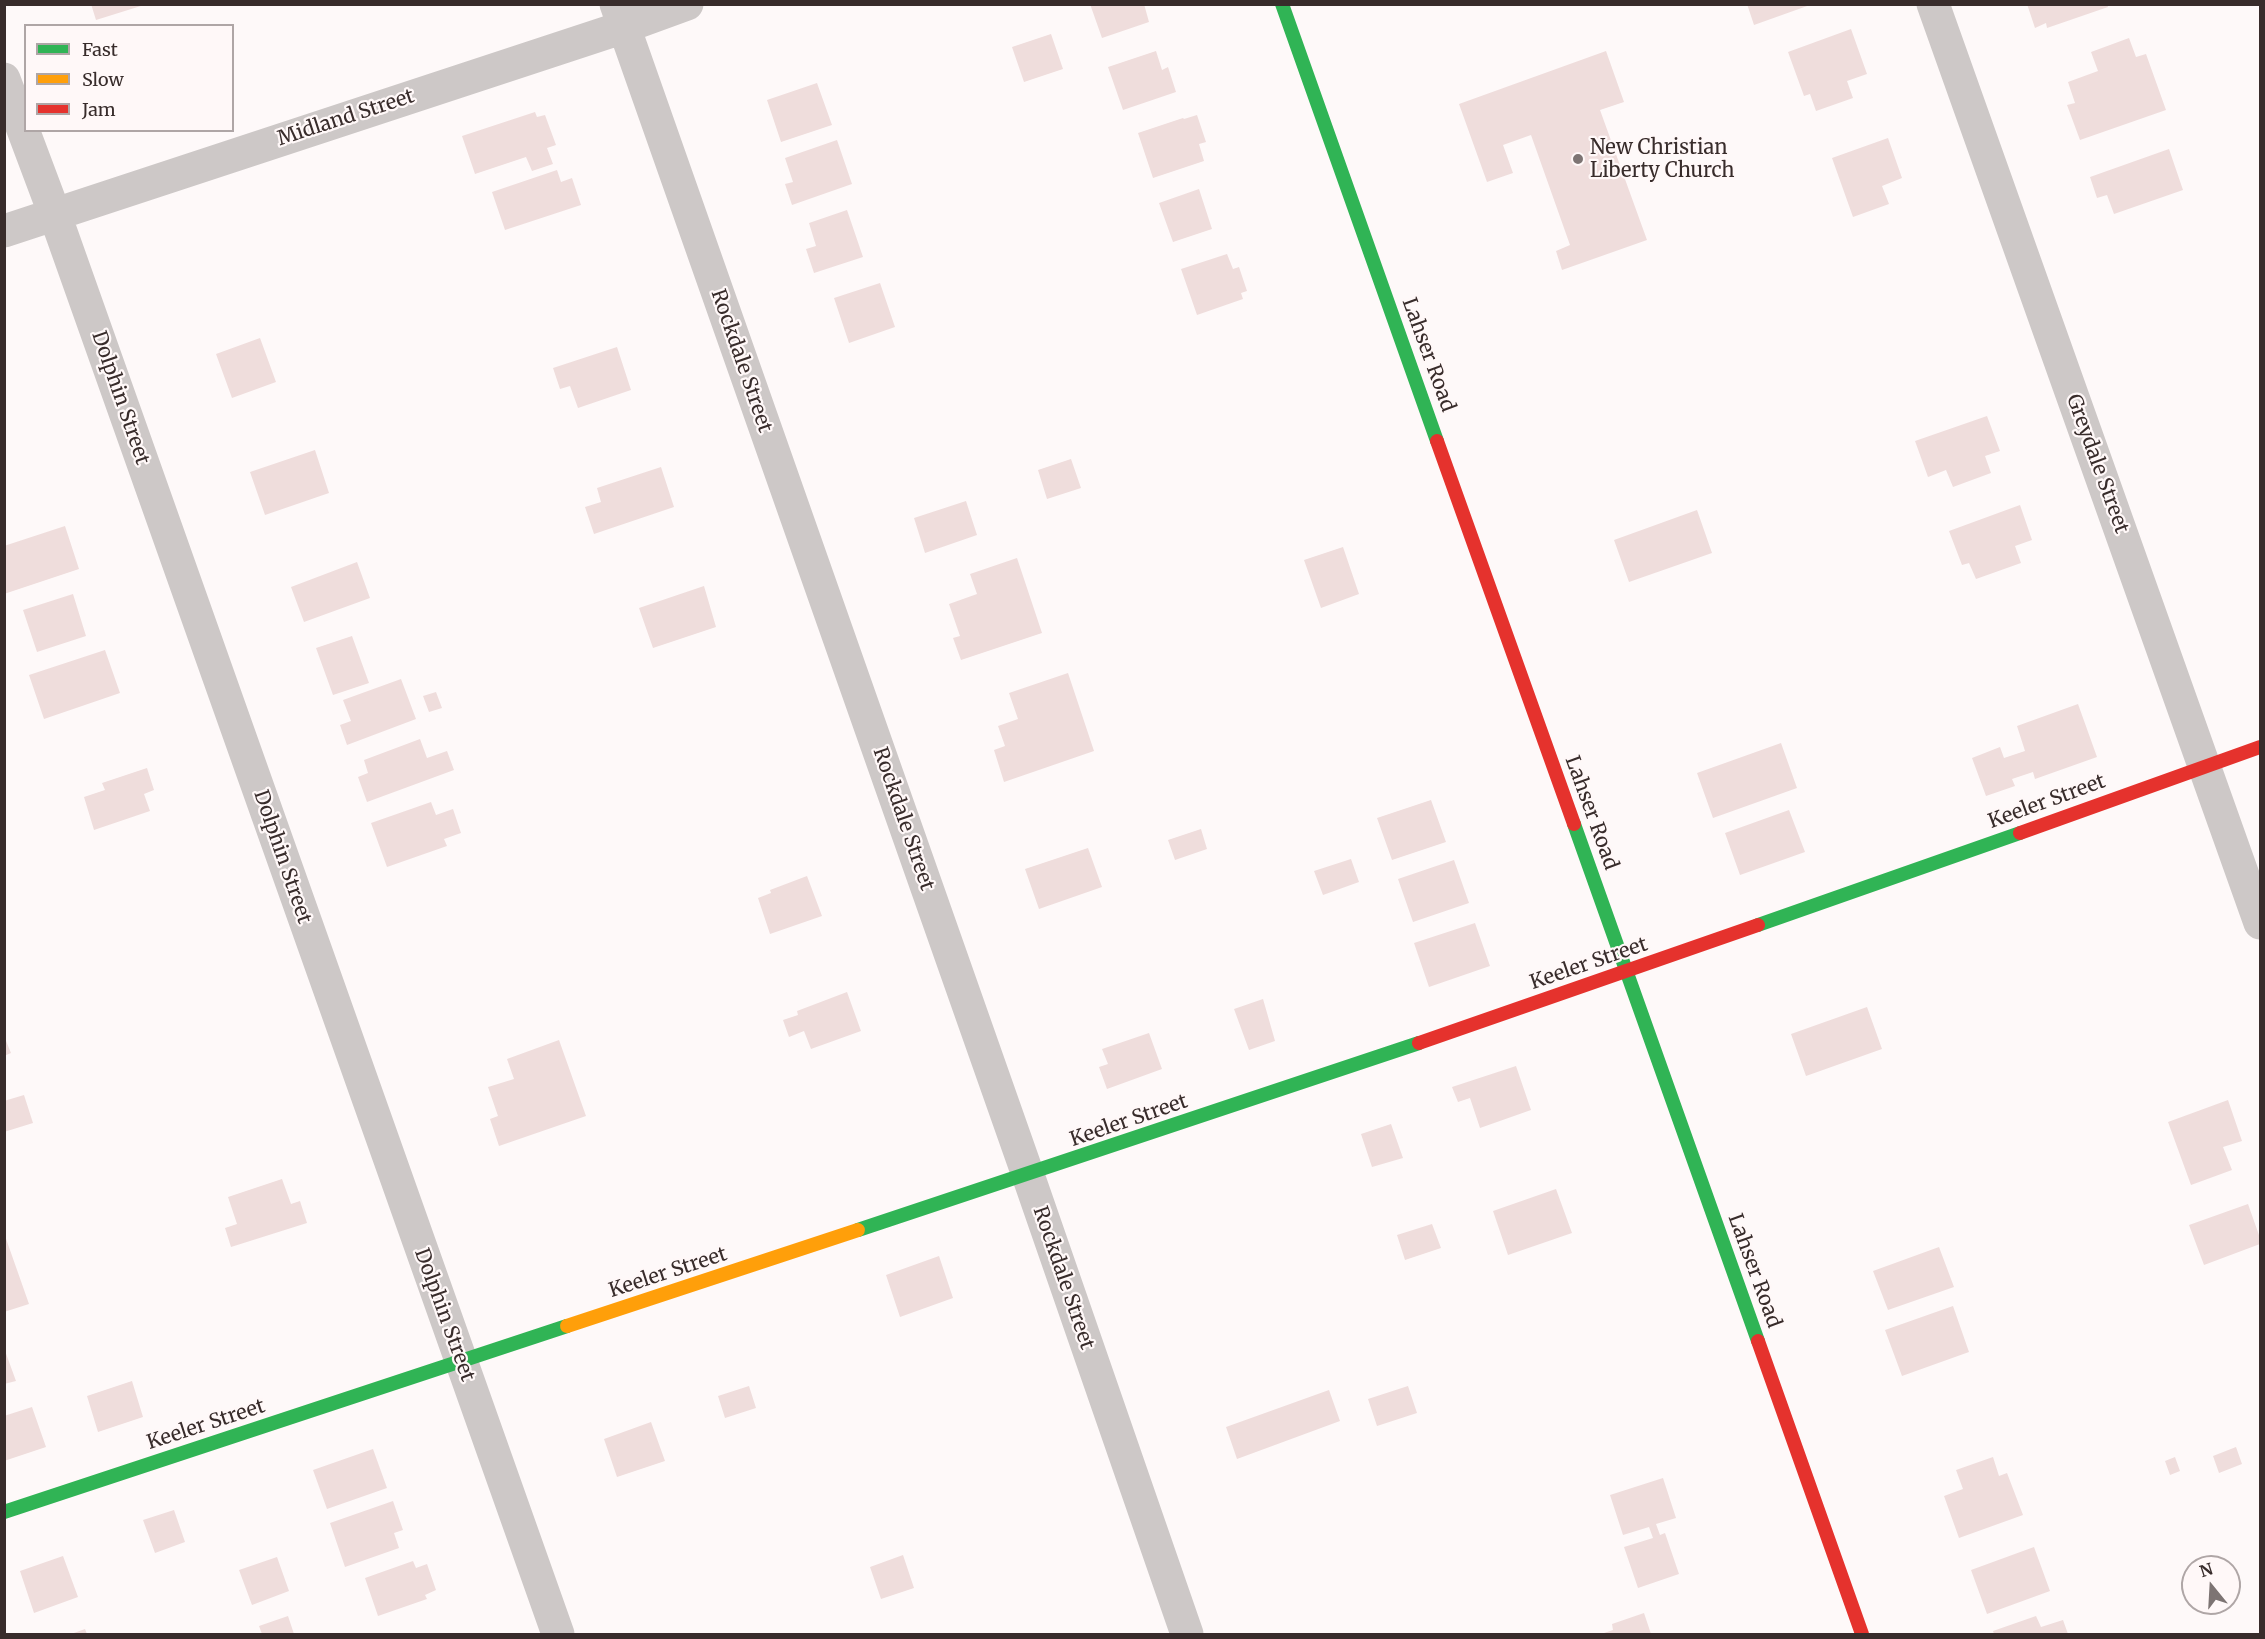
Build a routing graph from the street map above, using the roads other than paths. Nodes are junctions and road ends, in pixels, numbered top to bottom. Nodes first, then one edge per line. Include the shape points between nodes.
1 (687, 4) edge
2 (1282, 4) edge
3 (1933, 4) edge
4 (620, 16) edge
5 (4, 79) edge
6 (55, 215) junction
7 (4, 231) edge
8 (2260, 747) edge
9 (2205, 768) junction
10 (2260, 923) edge
11 (1627, 972) junction
12 (1028, 1175) junction
13 (460, 1361) junction
14 (4, 1512) edge
15 (558, 1635) edge
16 (1187, 1635) edge
17 (1862, 1635) edge

1 - 4 street, Midland Street
2 - 11 street, Lahser Road
3 - 9 street, Greydale Street
4 - 6 street, Midland Street via 574,42
4 - 12 street, Rockdale Street
5 - 6 street, Dolphin Street
6 - 7 street, Midland Street
6 - 13 street, Dolphin Street
8 - 9 street, Keeler Street
9 - 10 street, Greydale Street
9 - 11 street, Keeler Street
11 - 12 street, Keeler Street
11 - 17 street, Lahser Road
12 - 13 street, Keeler Street
12 - 16 street, Rockdale Street
13 - 14 street, Keeler Street
13 - 15 street, Dolphin Street

